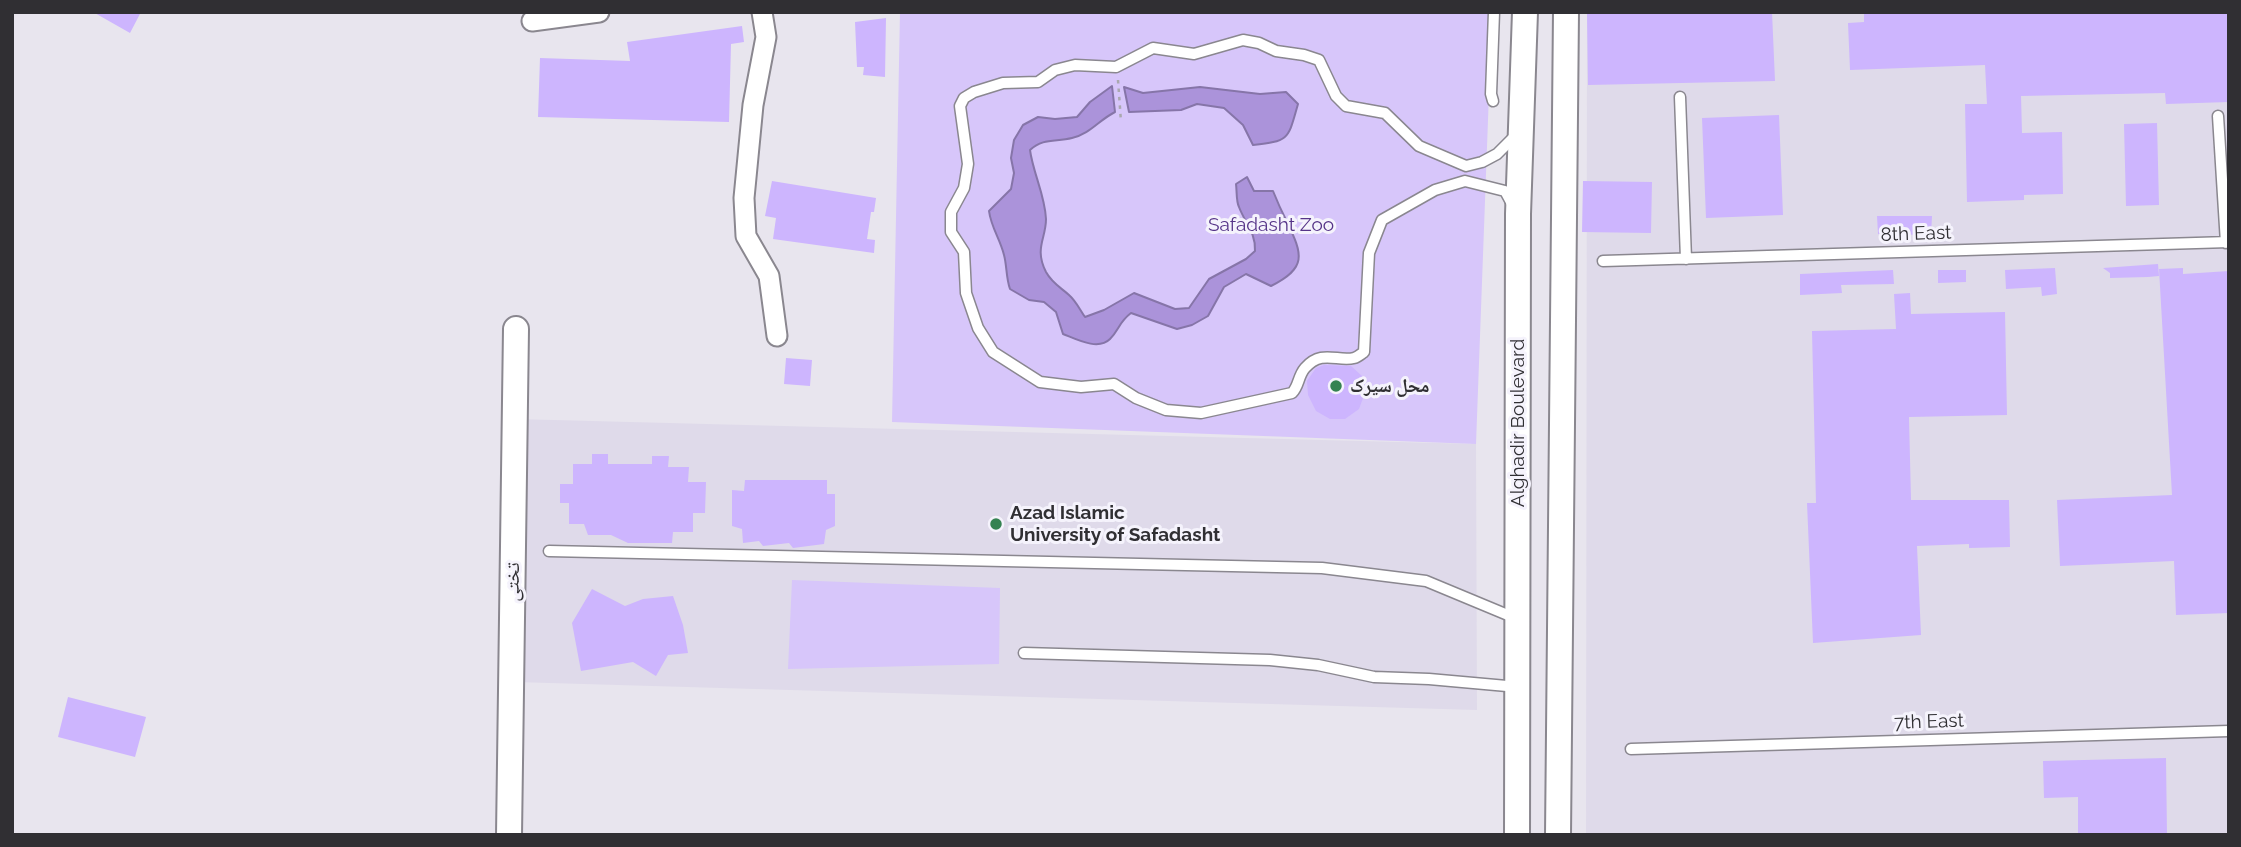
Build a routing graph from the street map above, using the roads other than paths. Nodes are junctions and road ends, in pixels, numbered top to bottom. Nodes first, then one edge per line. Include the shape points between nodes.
1 (599, 12) edge
2 (762, 12) edge
3 (1494, 12) edge
4 (1525, 12) edge
5 (1566, 12) edge
6 (532, 21) dead end
7 (1681, 97) dead end
8 (1493, 101) dead end
9 (2218, 116) dead end
10 (1520, 129) junction
11 (1518, 214) junction
12 (2227, 243) edge
13 (1686, 259) junction
14 (1603, 261) dead end
15 (516, 329) dead end
16 (777, 336) dead end
17 (549, 551) dead end
18 (1518, 620) junction
19 (1024, 653) dead end
20 (1518, 687) junction
21 (2229, 731) edge
22 (1631, 749) dead end
23 (509, 835) edge
24 (1517, 835) edge
25 (1558, 835) edge

1 - 6 street
2 - 16 street via 766,37 753,105 744,198 746,236 769,276
3 - 8 lane
4 - 10 street, Alghadir Boulevard
5 - 25 street
7 - 13 lane
9 - 12 lane
10 - 11 street, Alghadir Boulevard
10 - 11 lane via 1497,154 1466,166 1419,146 1385,113 1346,106 1336,96 1319,60 1243,40 1194,54 1153,48 1116,66 1075,65 1055,70 1038,82 1003,83 964,98 960,106 968,164 964,188 951,212 951,232 964,252 967,293 978,328 993,352 1040,382 1081,387 1114,384 1166,410 1201,413 1292,393 1306,366 1321,357 1352,358 1364,352 1369,253 1382,220 1434,190 1465,181 1506,191
11 - 18 street, Alghadir Boulevard
12 - 13 lane, 8th East
13 - 14 lane, 8th East
15 - 23 street, تختی
17 - 18 lane via 1322,568 1426,581
18 - 20 street, Alghadir Boulevard
19 - 20 lane via 1270,660 1374,677
20 - 24 street, Alghadir Boulevard
21 - 22 lane, 7th East

